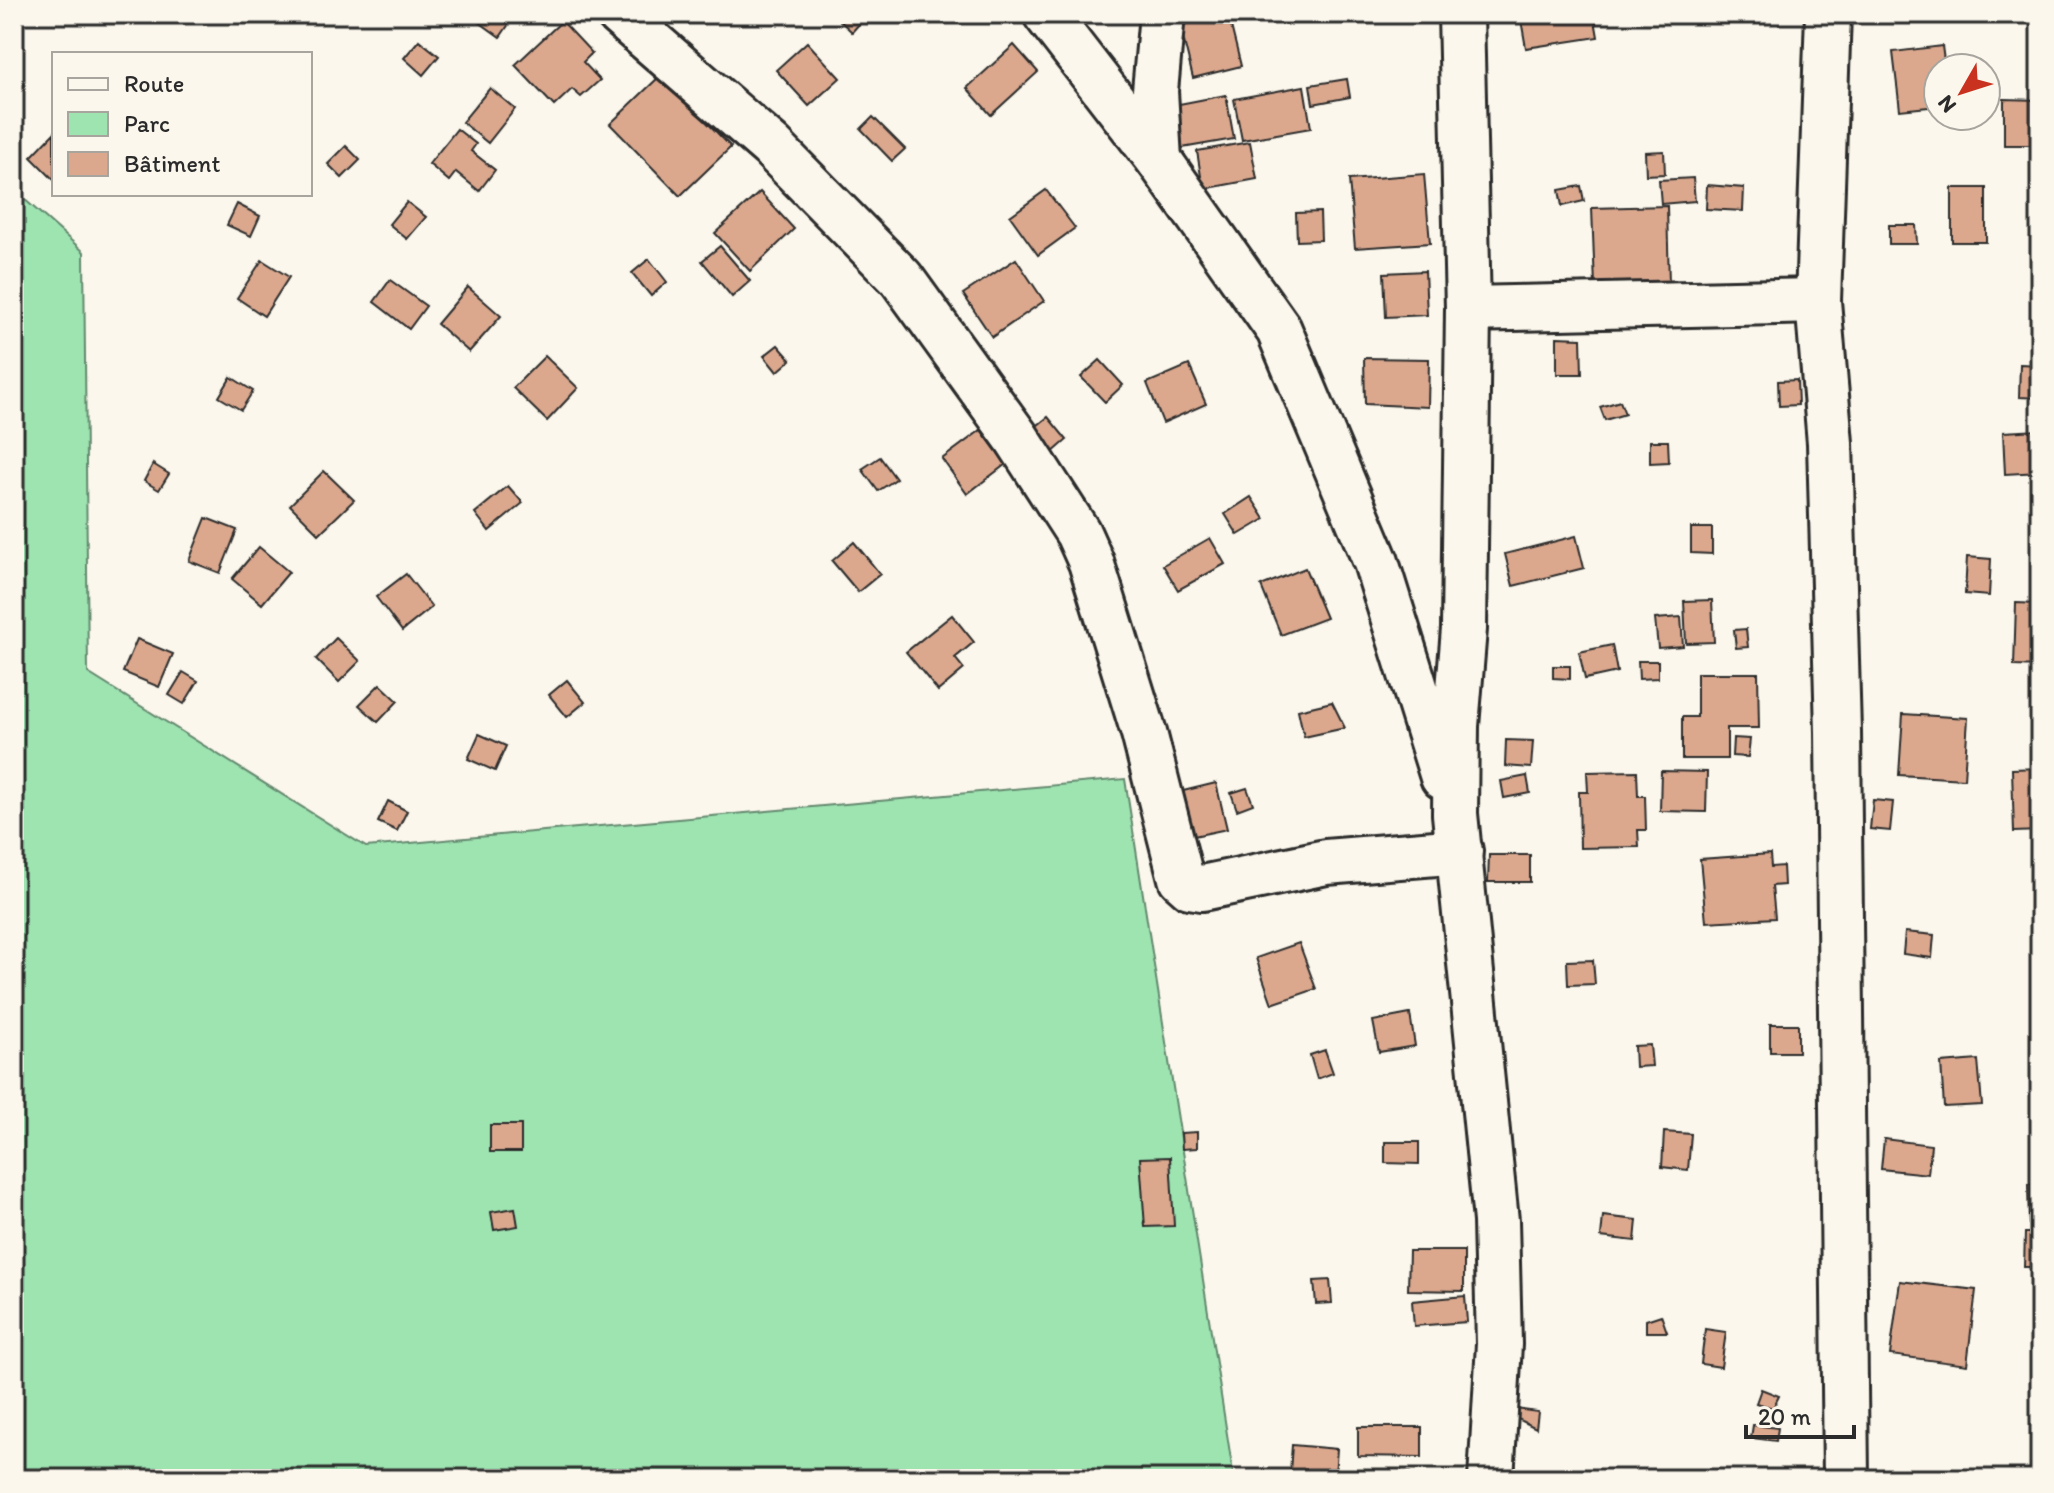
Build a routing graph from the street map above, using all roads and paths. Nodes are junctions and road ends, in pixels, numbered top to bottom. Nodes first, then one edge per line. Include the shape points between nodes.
1 (619, 14) edge
2 (1046, 14) edge
3 (1162, 14) edge
4 (1461, 14) edge
5 (1828, 14) edge
6 (1159, 160) junction
7 (1818, 301) junction
8 (1468, 309) junction
9 (1458, 832) junction
10 (1491, 1479) edge
11 (1846, 1479) edge

1 - 9 street via 771,146 901,278 1016,437 1091,562 1144,733 1181,878 1202,888
2 - 6 street
3 - 6 street via 1155,91
4 - 8 street
5 - 7 street
6 - 9 street via 1279,330 1376,562
7 - 8 street
7 - 11 street via 1830,443 1838,732
8 - 9 street via 1464,629 1456,726
9 - 10 street via 1496,1221 1499,1344

